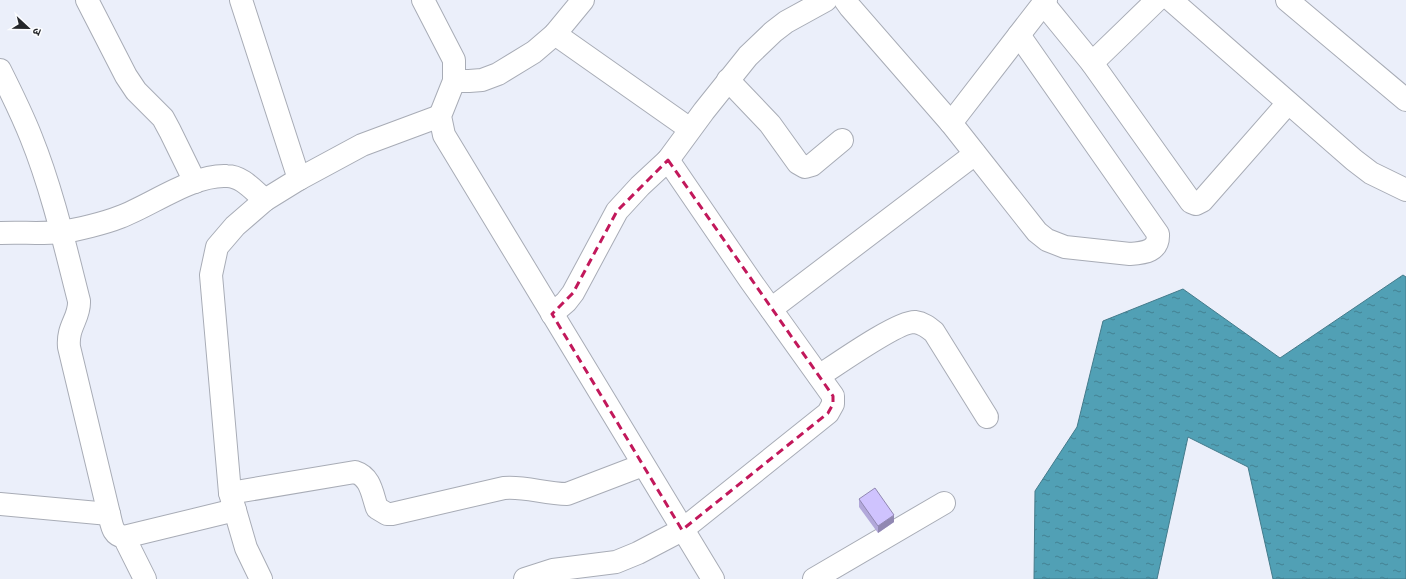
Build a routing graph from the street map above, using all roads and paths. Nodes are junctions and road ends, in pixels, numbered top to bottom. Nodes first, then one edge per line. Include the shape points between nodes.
1 (87, 0) edge
2 (241, 0) edge
3 (423, 0) edge
4 (583, 0) edge
5 (826, 0) edge
6 (845, 0) edge
7 (1157, 0) edge
8 (1171, 0) edge
9 (1287, 0) edge
10 (1045, 2) edge
11 (555, 34) junction
12 (1019, 35) junction
13 (1092, 63) junction
14 (0, 70) edge
15 (728, 80) junction
16 (454, 81) junction
17 (1406, 100) edge
18 (1288, 103) junction
19 (440, 116) junction
20 (951, 123) junction
21 (690, 129) junction
22 (842, 140) dead end
23 (975, 154) junction
24 (668, 160) junction
25 (299, 179) junction
26 (195, 182) junction
27 (1406, 190) edge
28 (265, 200) junction
29 (61, 232) junction
30 (0, 233) edge
31 (771, 309) junction
32 (552, 314) junction
33 (819, 376) junction
34 (987, 417) dead end
35 (643, 465) junction
36 (233, 501) junction
37 (944, 503) dead end
38 (0, 504) edge
39 (109, 514) junction
40 (682, 530) junction
41 (124, 537) junction
42 (145, 579) edge
43 (261, 579) edge
44 (525, 579) edge
45 (713, 579) edge
46 (814, 579) edge

1 - 26 street via 126,76 163,118
2 - 25 street
3 - 16 street via 454,60
4 - 11 street
5 - 15 street via 773,32
6 - 20 street
7 - 13 street
8 - 18 street
9 - 17 street
10 - 12 street
10 - 13 street
11 - 16 street via 534,52 498,74 482,80
11 - 21 street
12 - 20 street
12 - 23 street via 1158,234 1158,242 1155,247 1141,253 1130,254 1064,247 1047,240
13 - 18 street via 1191,202 1196,204 1202,201
14 - 29 street via 31,136
15 - 21 street
15 - 22 street via 770,124 798,164 805,167 812,165
16 - 19 street
18 - 27 street via 1371,173
19 - 25 street via 362,145
19 - 32 street via 444,135
20 - 23 street
21 - 24 street
23 - 31 street
24 - 31 street
24 - 32 street via 617,211 573,292
25 - 28 street
26 - 28 street via 217,176 230,176 239,179
26 - 29 street via 121,217
28 - 36 street via 235,226 217,247 211,275
29 - 30 street
29 - 39 street via 79,300 79,308 68,338 69,347
31 - 33 street
32 - 35 street
33 - 34 street via 900,326 914,322 924,324 934,332
33 - 40 street via 833,396 833,404 828,413
35 - 36 street via 567,494 516,487 504,488 392,514 377,508 368,480 355,472
35 - 40 street
36 - 41 street
36 - 43 street via 246,548
37 - 46 street
38 - 39 street
39 - 41 street via 114,531 118,536
40 - 44 street via 638,554 616,562 553,570
40 - 45 street
41 - 42 street

